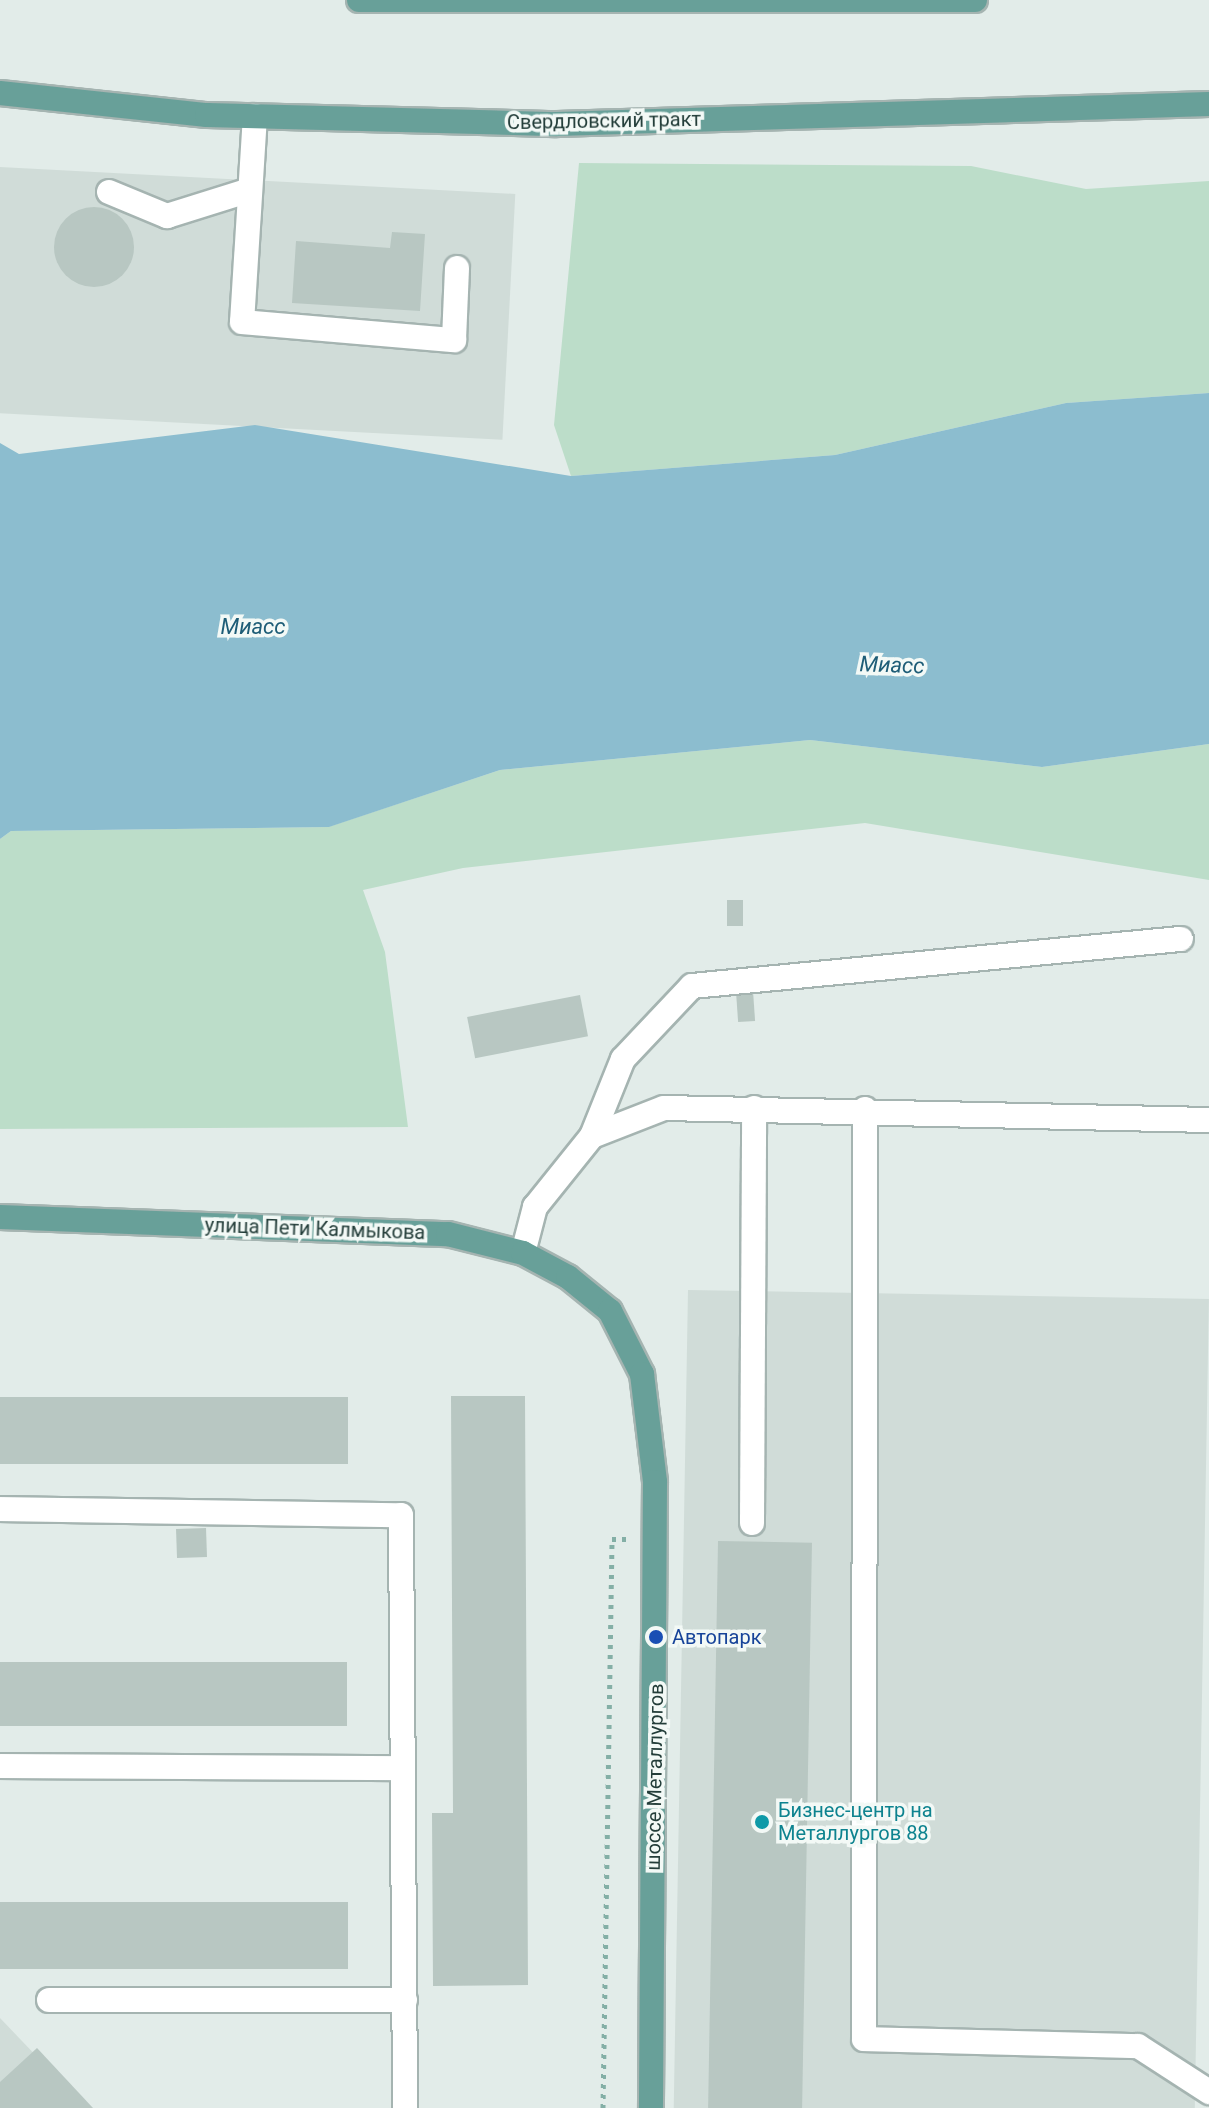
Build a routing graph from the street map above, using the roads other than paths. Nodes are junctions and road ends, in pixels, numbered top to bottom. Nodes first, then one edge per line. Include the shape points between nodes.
1 (359, 0) edge
2 (975, 0) edge
3 (433, 1) edge
4 (0, 93) edge
5 (1209, 104) edge
6 (255, 116) junction
7 (250, 190) junction
8 (109, 192) dead end
9 (457, 268) dead end
10 (1181, 939) dead end
11 (754, 1108) junction
12 (865, 1109) junction
13 (1209, 1120) edge
14 (592, 1136) junction
15 (0, 1217) edge
16 (523, 1253) junction
17 (610, 1311) joint
18 (0, 1509) edge
19 (752, 1523) dead end
20 (0, 1766) edge
21 (403, 1768) junction
22 (49, 2000) dead end
23 (405, 2000) junction
24 (1209, 2092) edge
25 (405, 2108) edge
26 (651, 2108) edge

1 - 3 main road
2 - 3 main road
4 - 6 main road, Свердловский тракт
5 - 6 main road, Свердловский тракт via 557,124
6 - 7 lane
7 - 8 lane via 167,216
7 - 9 lane via 242,322 454,340
10 - 14 lane via 692,986 623,1059
11 - 12 lane
11 - 14 lane via 664,1108
11 - 19 lane
12 - 13 lane
12 - 24 lane via 864,2039 1138,2046
14 - 16 lane via 535,1207
15 - 16 main road, улица Пети Калмыкова via 448,1234
16 - 17 main road, улица Пети Калмыкова via 568,1277
17 - 26 main road, шоссе Металлургов via 642,1374 655,1482
18 - 21 lane via 401,1515
20 - 21 lane
21 - 23 lane
22 - 23 lane
23 - 25 lane

